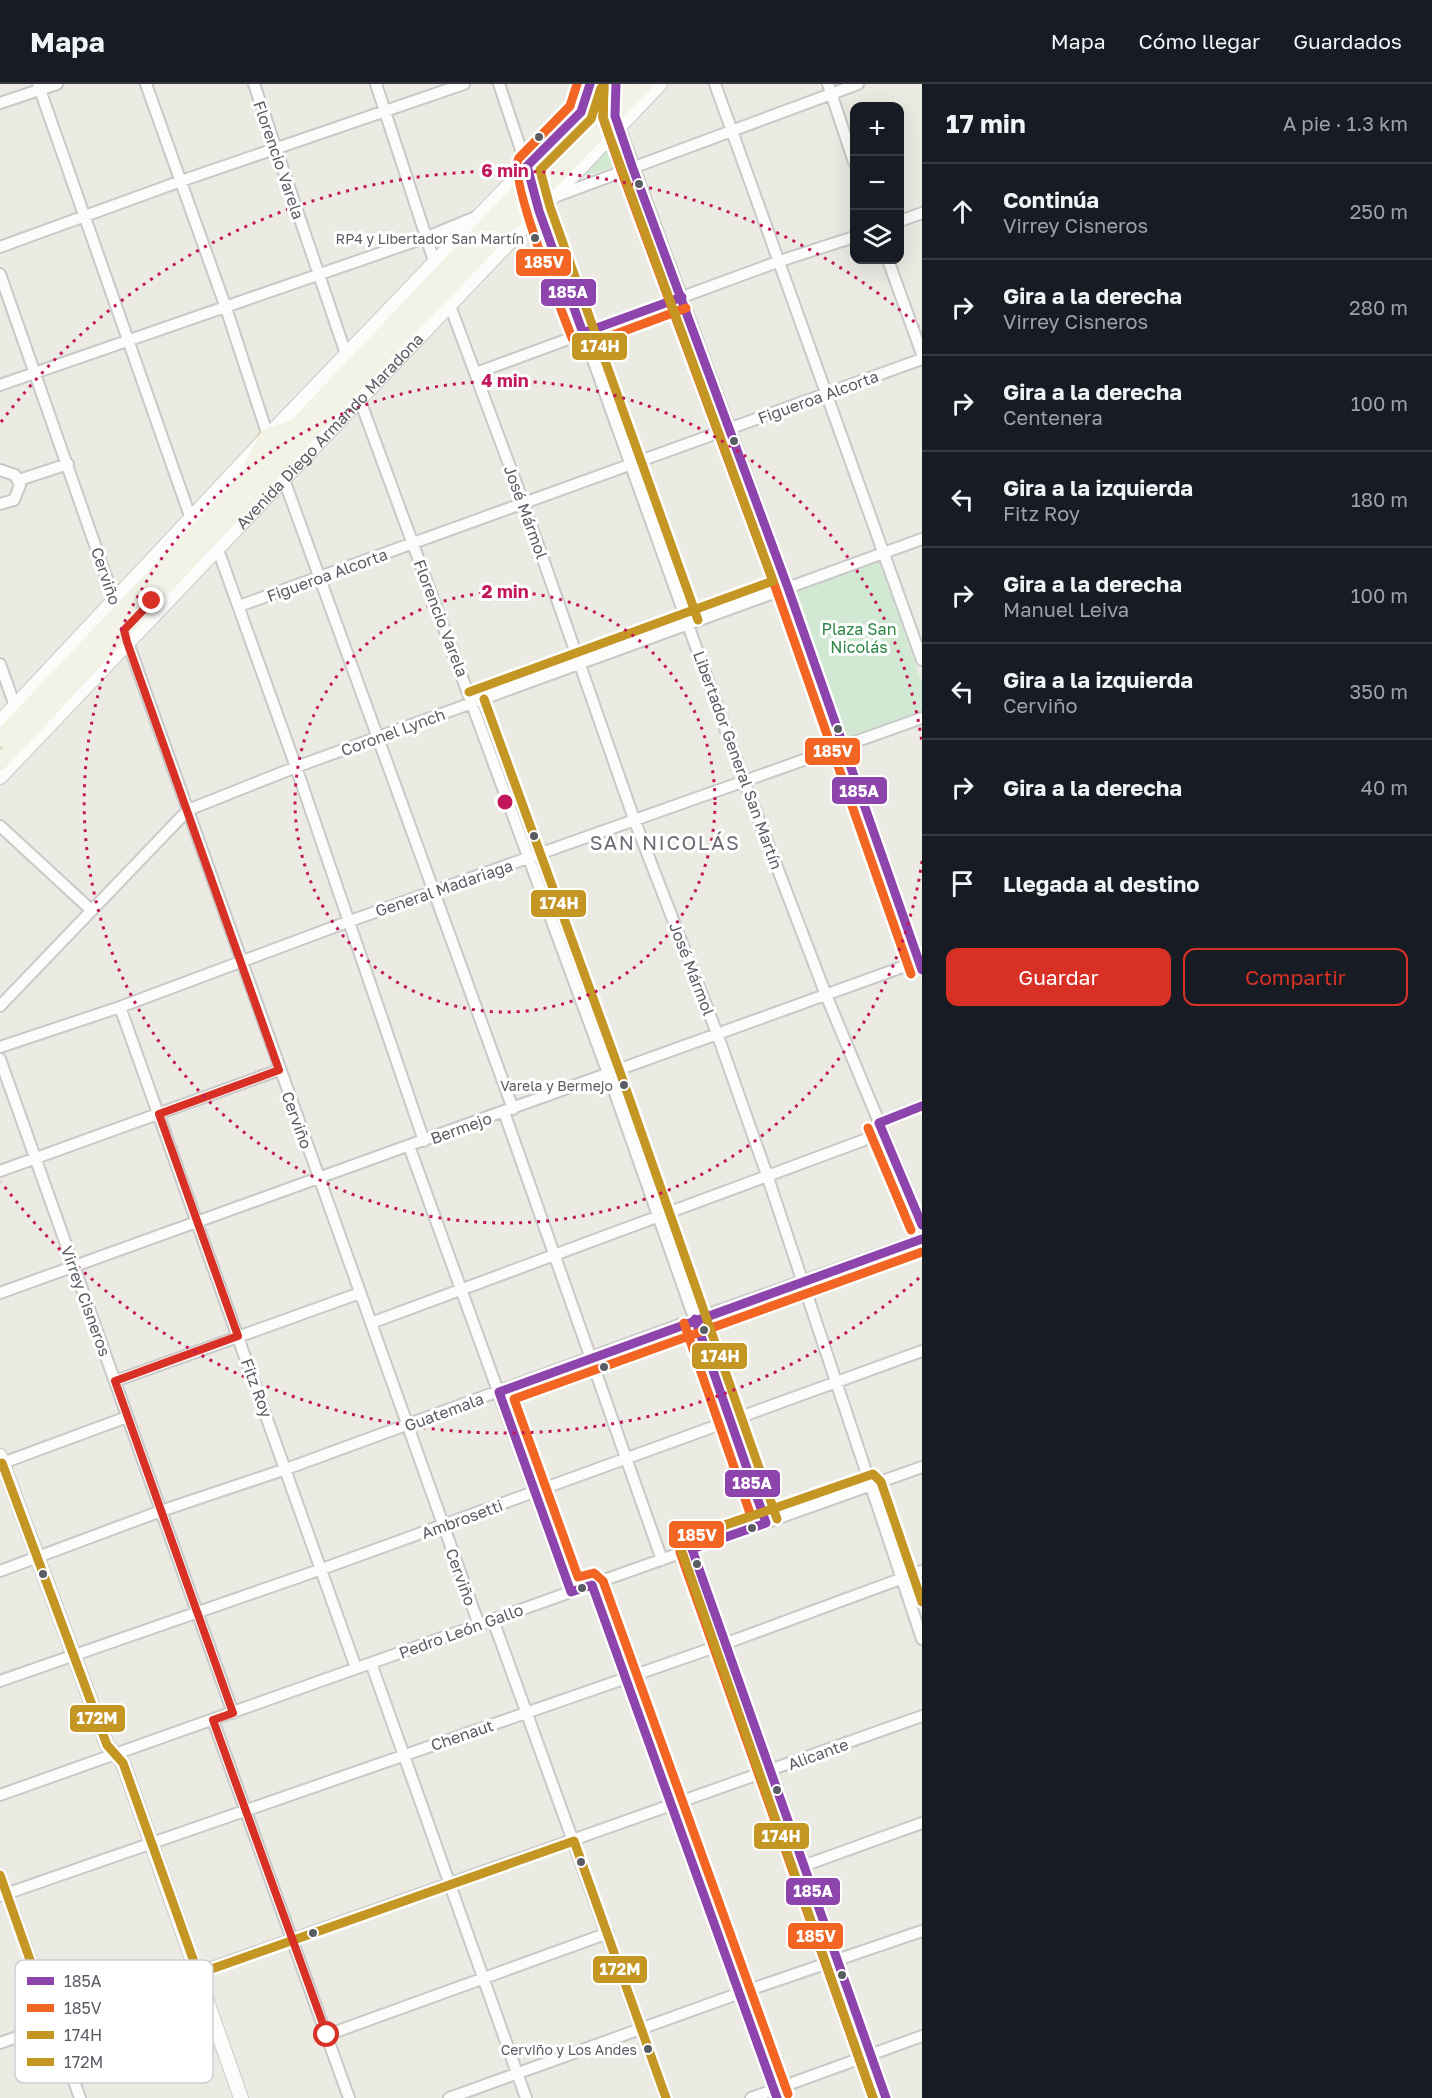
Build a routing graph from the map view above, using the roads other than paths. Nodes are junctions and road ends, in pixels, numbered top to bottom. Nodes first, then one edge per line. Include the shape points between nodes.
1 (57, 84) edge
2 (146, 84) edge
3 (254, 84) edge
4 (376, 84) edge
5 (464, 84) edge
6 (499, 84) edge
7 (590, 84) edge
8 (645, 84) edge
9 (660, 84) edge
10 (715, 84) edge
11 (858, 84) edge
12 (39, 87) edge
13 (615, 87) edge
14 (830, 89) edge
15 (0, 104) edge
16 (385, 109) junction
17 (581, 112) junction
18 (617, 122) junction
19 (732, 130) junction
20 (567, 141) junction
21 (275, 148) junction
22 (853, 156) edge
23 (632, 166) junction
24 (529, 173) junction
25 (181, 181) junction
26 (543, 203) junction
27 (922, 213) edge
28 (483, 214) junction
29 (86, 217) junction
30 (904, 220) edge
31 (426, 237) junction
32 (850, 239) edge
33 (0, 247) edge
34 (780, 261) junction
35 (435, 264) junction
36 (473, 264) junction
37 (889, 264) edge
38 (0, 274) edge
39 (319, 275) junction
40 (682, 297) junction
41 (449, 303) junction
42 (226, 308) junction
43 (584, 333) junction
44 (403, 336) junction
45 (130, 341) junction
46 (922, 354) edge
47 (922, 359) edge
48 (35, 373) junction
49 (476, 373) junction
50 (353, 377) junction
51 (0, 385) edge
52 (827, 393) junction
53 (297, 427) junction
54 (730, 428) junction
55 (268, 436) junction
56 (631, 463) junction
57 (68, 464) junction
58 (0, 470) edge
59 (283, 477) junction
60 (19, 480) junction
61 (242, 484) junction
62 (523, 502) junction
63 (0, 504) edge
64 (191, 519) junction
65 (922, 539) edge
66 (413, 544) junction
67 (212, 545) junction
68 (884, 553) junction
69 (320, 577) junction
70 (182, 585) junction
71 (788, 588) junction
72 (152, 601) junction
73 (239, 606) junction
74 (116, 607) junction
75 (687, 624) junction
76 (126, 636) junction
77 (922, 660) edge
78 (580, 663) junction
79 (0, 664) edge
80 (473, 703) junction
81 (15, 706) junction
82 (922, 718) edge
83 (0, 722) edge
84 (51, 722) joint
85 (379, 737) junction
86 (0, 740) edge
87 (843, 746) junction
88 (0, 762) edge
89 (296, 767) junction
90 (0, 777) edge
91 (744, 781) junction
92 (188, 810) junction
93 (634, 819) junction
94 (0, 826) edge
95 (529, 859) junction
96 (434, 893) junction
97 (90, 909) junction
98 (350, 921) junction
99 (241, 962) junction
100 (921, 964) edge
101 (826, 995) junction
102 (0, 1006) edge
103 (120, 1007) junction
104 (718, 1036) junction
105 (0, 1047) edge
106 (0, 1059) edge
107 (279, 1070) junction
108 (609, 1076) junction
109 (922, 1106) edge
110 (509, 1111) junction
111 (159, 1114) junction
112 (881, 1128) junction
113 (424, 1141) junction
114 (410, 1146) junction
115 (35, 1160) junction
116 (0, 1172) edge
117 (767, 1175) junction
118 (319, 1179) junction
119 (658, 1216) junction
120 (197, 1221) junction
121 (922, 1225) edge
122 (922, 1239) edge
123 (554, 1254) junction
124 (73, 1267) junction
125 (802, 1281) junction
126 (462, 1291) junction
127 (0, 1293) edge
128 (360, 1293) junction
129 (694, 1319) junction
130 (371, 1323) junction
131 (238, 1336) junction
132 (922, 1351) edge
133 (591, 1357) junction
134 (115, 1381) junction
135 (836, 1382) junction
136 (499, 1392) junction
137 (127, 1417) junction
138 (731, 1422) junction
139 (407, 1425) junction
140 (627, 1459) junction
141 (1, 1461) edge
142 (922, 1467) edge
143 (286, 1469) junction
144 (870, 1486) junction
145 (535, 1492) junction
146 (161, 1511) junction
147 (766, 1523) junction
148 (442, 1526) junction
149 (692, 1549) junction
150 (38, 1556) junction
151 (662, 1560) junction
152 (322, 1569) junction
153 (0, 1571) edge
154 (922, 1571) edge
155 (900, 1579) junction
156 (592, 1585) junction
157 (571, 1592) junction
158 (197, 1612) junction
159 (493, 1620) junction
160 (479, 1625) junction
161 (922, 1639) edge
162 (724, 1644) junction
163 (74, 1655) junction
164 (371, 1663) junction
165 (356, 1668) junction
166 (627, 1676) junction
167 (0, 1682) edge
168 (528, 1712) junction
169 (233, 1713) junction
170 (922, 1716) edge
171 (213, 1720) junction
172 (116, 1755) junction
173 (405, 1755) junction
174 (770, 1772) junction
175 (0, 1795) edge
176 (671, 1805) junction
177 (247, 1811) junction
178 (922, 1823) edge
179 (574, 1841) junction
180 (151, 1845) junction
181 (803, 1866) junction
182 (0, 1875) edge
183 (452, 1885) junction
184 (3, 1895) edge
185 (922, 1930) edge
186 (608, 1933) junction
187 (294, 1940) junction
188 (28, 1960) edge
189 (193, 1960) edge
190 (837, 1960) junction
191 (213, 1968) edge
192 (484, 1977) junction
193 (740, 1993) junction
194 (213, 2017) edge
195 (642, 2028) junction
196 (327, 2035) junction
197 (922, 2036) edge
198 (15, 2038) edge
199 (0, 2043) edge
200 (870, 2054) junction
201 (517, 2073) junction
202 (75, 2083) edge
203 (775, 2094) edge
204 (80, 2098) edge
205 (241, 2098) edge
206 (349, 2098) edge
207 (450, 2098) edge
208 (526, 2098) edge
209 (666, 2098) edge
210 (751, 2098) edge
211 (886, 2098) edge

1 - 12 street
2 - 25 street
3 - 21 street, Florencio Varela
4 - 16 street
5 - 16 street
6 - 24 street, Libertador General San Martín
7 - 17 street
8 - 18 main road, Avenida Diego Armando Maradona
9 - 18 street, Avenida Diego Armando Maradona
10 - 19 street
11 - 14 street
12 - 15 street
12 - 29 street
13 - 17 street, Avenida Diego Armando Maradona
13 - 18 street
13 - 20 main road, Avenida Diego Armando Maradona
14 - 19 street
14 - 22 street
16 - 21 street
16 - 31 street
17 - 20 main road
17 - 24 street, Avenida Diego Armando Maradona
18 - 23 street
18 - 26 main road, Avenida Diego Armando Maradona
19 - 23 street
19 - 34 street
20 - 24 main road, Avenida Diego Armando Maradona
21 - 25 street
21 - 39 street, Florencio Varela
23 - 26 street
23 - 40 street
24 - 26 street, Libertador General San Martín
24 - 28 street, Avenida Diego Armando Maradona
24 - 50 main road, Avenida Diego Armando Maradona
25 - 29 street
25 - 42 street
26 - 36 main road, Avenida Diego Armando Maradona
26 - 41 street, Avenida Diego Armando Maradona
26 - 43 street, Libertador General San Martín
27 - 30 street
28 - 31 street
28 - 35 street, Avenida Diego Armando Maradona
29 - 33 street
29 - 45 street
31 - 35 street
31 - 39 street
32 - 34 street
34 - 40 street
34 - 52 street
35 - 50 street, Avenida Diego Armando Maradona
36 - 41 main road
36 - 44 main road, Avenida Diego Armando Maradona
37 - 46 street
38 - 48 street, Cerviño
39 - 42 street
39 - 50 street, Florencio Varela
40 - 43 street
40 - 54 street
41 - 44 main road
41 - 49 street, José Mármol
41 - 50 street, Avenida Diego Armando Maradona
42 - 45 street
42 - 55 street
43 - 49 street
43 - 56 street, Libertador General San Martín
44 - 50 main road, Avenida Diego Armando Maradona
45 - 48 street
45 - 64 street
47 - 52 street, Figueroa Alcorta
48 - 51 street
48 - 57 street, Cerviño
49 - 62 street, José Mármol
50 - 53 main road, Avenida Diego Armando Maradona
50 - 55 street, Avenida Diego Armando Maradona
50 - 59 street, Avenida Diego Armando Maradona
50 - 66 street, Florencio Varela
50 - 67 main road, Avenida Diego Armando Maradona
52 - 54 street, Figueroa Alcorta
52 - 68 street
53 - 55 main road
53 - 61 main road, Avenida Diego Armando Maradona
54 - 56 street, Figueroa Alcorta
54 - 71 street
55 - 61 main road
55 - 64 street, Avenida Diego Armando Maradona
56 - 62 street, Figueroa Alcorta
56 - 75 street, Libertador General San Martín
57 - 60 street
57 - 74 street, Cerviño
58 - 60 street
59 - 67 street, Avenida Diego Armando Maradona
59 - 69 street
60 - 63 street via 18,496 10,503
61 - 74 main road, Avenida Diego Armando Maradona
62 - 66 street, Figueroa Alcorta
62 - 78 street, José Mármol
64 - 74 street, Avenida Diego Armando Maradona
65 - 68 street, Coronel Lynch
66 - 69 street, Figueroa Alcorta
66 - 80 street, Florencio Varela
67 - 70 main road
67 - 72 main road, Avenida Diego Armando Maradona
67 - 73 street
68 - 71 street, Coronel Lynch
68 - 77 street
69 - 73 street, Figueroa Alcorta
69 - 85 street
70 - 72 main road
70 - 76 street, Avenida Diego Armando Maradona
71 - 75 street, Coronel Lynch
71 - 87 street
72 - 76 main road, Avenida Diego Armando Maradona
73 - 89 street
74 - 76 street, Cerviño
74 - 81 street, Avenida Diego Armando Maradona
74 - 86 main road, Avenida Diego Armando Maradona
75 - 78 street, Coronel Lynch
75 - 91 street, Libertador General San Martín
76 - 84 main road
76 - 88 main road, Avenida Diego Armando Maradona
76 - 92 street, Cerviño
78 - 80 street, Coronel Lynch
78 - 93 street, José Mármol
79 - 81 street
80 - 85 street, Coronel Lynch
80 - 95 street, Florencio Varela
81 - 83 street, Avenida Diego Armando Maradona
82 - 87 street, General Madariaga
84 - 90 street
85 - 89 street, Coronel Lynch
85 - 96 street
87 - 91 street, General Madariaga
87 - 100 street
89 - 92 street, Coronel Lynch
89 - 98 street
91 - 93 street, General Madariaga
91 - 101 street, Libertador General San Martín
92 - 97 street, Coronel Lynch
92 - 99 street, Cerviño
93 - 95 street, General Madariaga
93 - 104 street, José Mármol
94 - 97 street
95 - 96 street, General Madariaga
95 - 108 street, Florencio Varela
96 - 98 street, General Madariaga
96 - 110 street
97 - 102 street, Coronel Lynch
98 - 99 street, General Madariaga
98 - 113 street
99 - 103 street, General Madariaga
99 - 107 street, Cerviño
100 - 101 street, Bermejo
101 - 104 street, Bermejo
101 - 112 street, Libertador General San Martín
103 - 105 street, General Madariaga
103 - 111 street, Fitz Roy
104 - 108 street, Bermejo
104 - 117 street, José Mármol
106 - 115 street, Virrey Cisneros
107 - 111 street
107 - 118 street, Cerviño
108 - 110 street, Bermejo
108 - 119 street, Florencio Varela
109 - 112 street
110 - 113 street, Bermejo
110 - 123 street
111 - 115 street
111 - 120 street, Fitz Roy
112 - 117 street
112 - 121 street, Libertador General San Martín
113 - 114 street, Bermejo
114 - 118 street, Bermejo
114 - 126 street
115 - 116 street
115 - 124 street, Virrey Cisneros
117 - 119 street
117 - 125 street, José Mármol
118 - 120 street, Bermejo
118 - 128 street, Cerviño
119 - 123 street
119 - 129 street, Florencio Varela
120 - 124 street, Bermejo
120 - 131 street, Fitz Roy
122 - 125 street, Guatemala
123 - 126 street
123 - 133 street
124 - 127 street, Bermejo
124 - 134 street, Virrey Cisneros
125 - 129 street, Guatemala
125 - 135 street, José Mármol
126 - 130 street
126 - 136 street
128 - 130 street, Cerviño
128 - 131 street
129 - 133 street, Guatemala
129 - 138 street, Florencio Varela
130 - 139 street, Cerviño
131 - 134 street
131 - 143 street, Fitz Roy
132 - 135 street, Ambrosetti
133 - 136 street, Guatemala
133 - 140 street
134 - 137 street, Virrey Cisneros
135 - 138 street, Ambrosetti
135 - 144 street, José Mármol
136 - 139 street, Guatemala
136 - 145 street
137 - 141 street
137 - 146 street, Virrey Cisneros
138 - 140 street, Ambrosetti
138 - 147 street, Florencio Varela
139 - 143 street, Guatemala
139 - 148 street, Cerviño
140 - 145 street, Ambrosetti
140 - 151 street
141 - 150 street
142 - 144 street, Pedro León Gallo
143 - 146 street, Guatemala
143 - 152 street, Fitz Roy
144 - 147 street, Pedro León Gallo
144 - 155 street, José Mármol
145 - 148 street, Ambrosetti
145 - 157 street
146 - 150 street, Guatemala
146 - 158 street, Virrey Cisneros
147 - 149 street, Pedro León Gallo
148 - 152 street, Ambrosetti
148 - 160 street, Cerviño
149 - 151 street, Pedro León Gallo
149 - 162 street
150 - 153 street, Guatemala
150 - 163 street
151 - 156 street, Pedro León Gallo
152 - 158 street, Ambrosetti
152 - 165 street, Fitz Roy
154 - 155 street, Chenaut
155 - 161 street, José Mármol
155 - 162 street, Chenaut
156 - 157 street, Pedro León Gallo
156 - 166 street
157 - 159 street, Pedro León Gallo
158 - 163 street, Ambrosetti
158 - 169 street, Virrey Cisneros
159 - 160 street, Pedro León Gallo
159 - 168 street, Cerviño
160 - 164 street, Pedro León Gallo
162 - 166 street, Chenaut
162 - 174 street
163 - 167 street, Ambrosetti
163 - 172 street via 107,1745
164 - 165 street, Pedro León Gallo
164 - 173 street
165 - 169 street, Pedro León Gallo
166 - 168 street, Chenaut
166 - 176 street
168 - 173 street, Chenaut
168 - 179 street, Cerviño
169 - 171 street, Pedro León Gallo
170 - 174 street, Alicante
171 - 172 street, Pedro León Gallo
171 - 177 street
172 - 175 street, Pedro León Gallo
172 - 180 street via 123,1763
173 - 177 street, Chenaut
173 - 183 street
174 - 176 street, Alicante
174 - 181 street
176 - 179 street, Alicante
176 - 193 street
177 - 180 street, Chenaut
177 - 187 street
178 - 181 street
179 - 183 street, Alicante
179 - 186 street, Cerviño
180 - 184 street, Chenaut
180 - 189 street
181 - 190 street
182 - 184 street
183 - 187 street, Alicante
183 - 192 street
184 - 188 street
185 - 190 street
186 - 192 street
186 - 195 street, Cerviño
187 - 191 street, Alicante
187 - 196 street
190 - 193 street
190 - 200 street
192 - 196 street
192 - 201 street
193 - 195 street
193 - 203 street
194 - 205 street
195 - 201 street
195 - 209 street, Cerviño
196 - 206 street
197 - 200 street
198 - 199 street, Alicante
200 - 203 street
200 - 211 street
201 - 207 street
201 - 208 street
202 - 204 street
203 - 210 street

